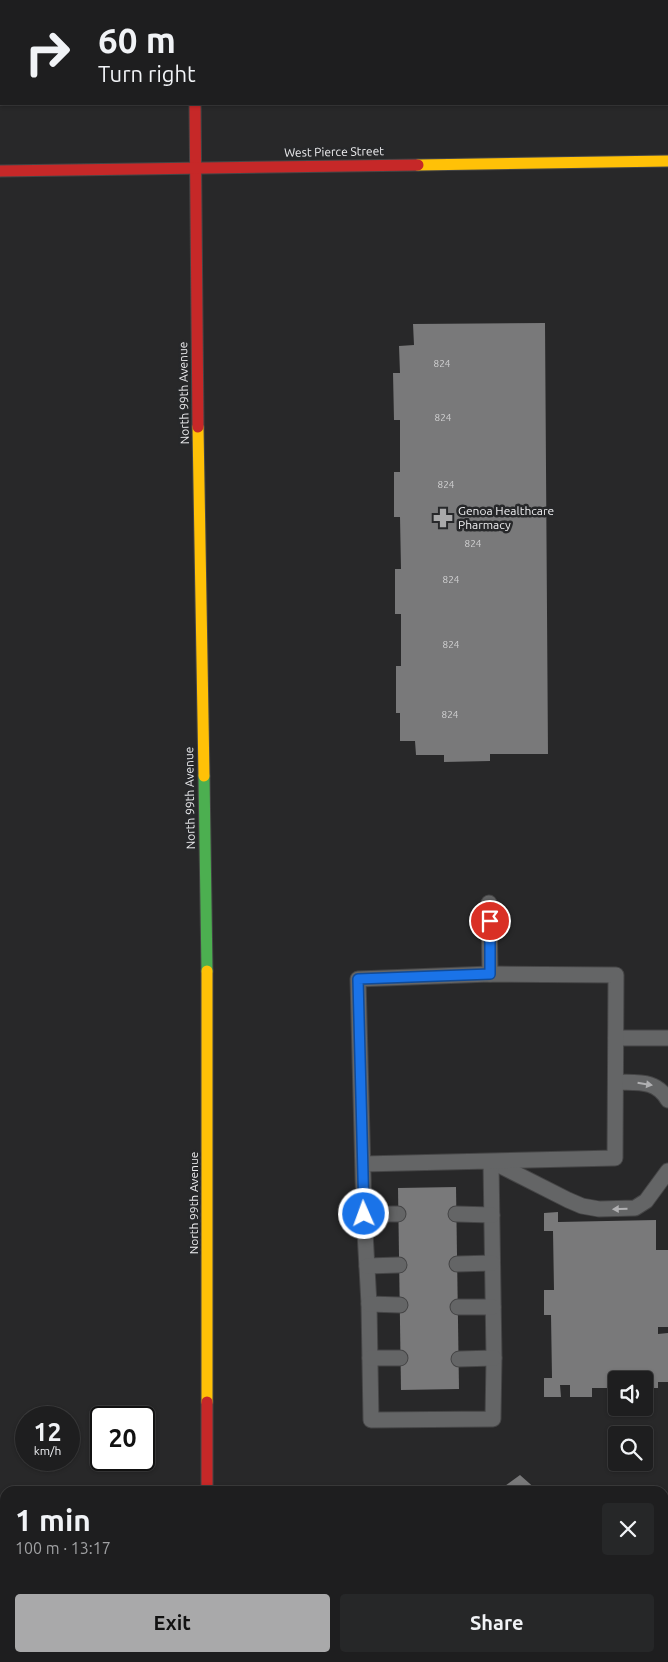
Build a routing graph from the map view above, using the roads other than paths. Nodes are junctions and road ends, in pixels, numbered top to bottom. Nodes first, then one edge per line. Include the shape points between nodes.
1 (195, 105) edge
2 (668, 161) edge
3 (195, 167) junction
4 (0, 171) edge
5 (489, 903) dead end
6 (490, 974) junction
7 (616, 1038) junction
8 (668, 1038) edge
9 (616, 1082) junction
10 (668, 1100) edge
11 (491, 1162) junction
12 (363, 1164) junction
13 (668, 1171) edge
14 (364, 1214) junction
15 (398, 1214) dead end
16 (456, 1214) dead end
17 (492, 1215) junction
18 (492, 1263) junction
19 (457, 1264) dead end
20 (367, 1266) junction
21 (399, 1266) dead end
22 (369, 1304) junction
23 (400, 1305) dead end
24 (493, 1307) junction
25 (458, 1308) dead end
26 (370, 1358) junction
27 (400, 1358) dead end
28 (494, 1358) junction
29 (458, 1359) dead end
30 (207, 1486) edge

1 - 3 main road, North 99th Avenue
2 - 3 main road, West Pierce Street
3 - 4 main road, West Pierce Street
3 - 30 main road, North 99th Avenue via 206,904
5 - 6 lane
6 - 7 lane via 616,974
6 - 12 lane via 358,979
7 - 8 lane
7 - 9 lane
9 -> 10 lane via 650,1083 663,1091
9 - 11 lane via 615,1158
11 - 12 lane
13 -> 11 lane via 646,1201 635,1208 599,1209 568,1200
11 - 17 lane
12 - 14 lane
14 - 15 lane
14 - 20 lane
16 - 17 lane
17 - 18 lane
18 - 19 lane
18 - 24 lane
20 - 21 lane
20 - 22 lane
22 - 23 lane
22 - 26 lane
24 - 25 lane
24 - 28 lane
26 - 27 lane
26 - 28 lane via 371,1420 493,1419
28 - 29 lane

